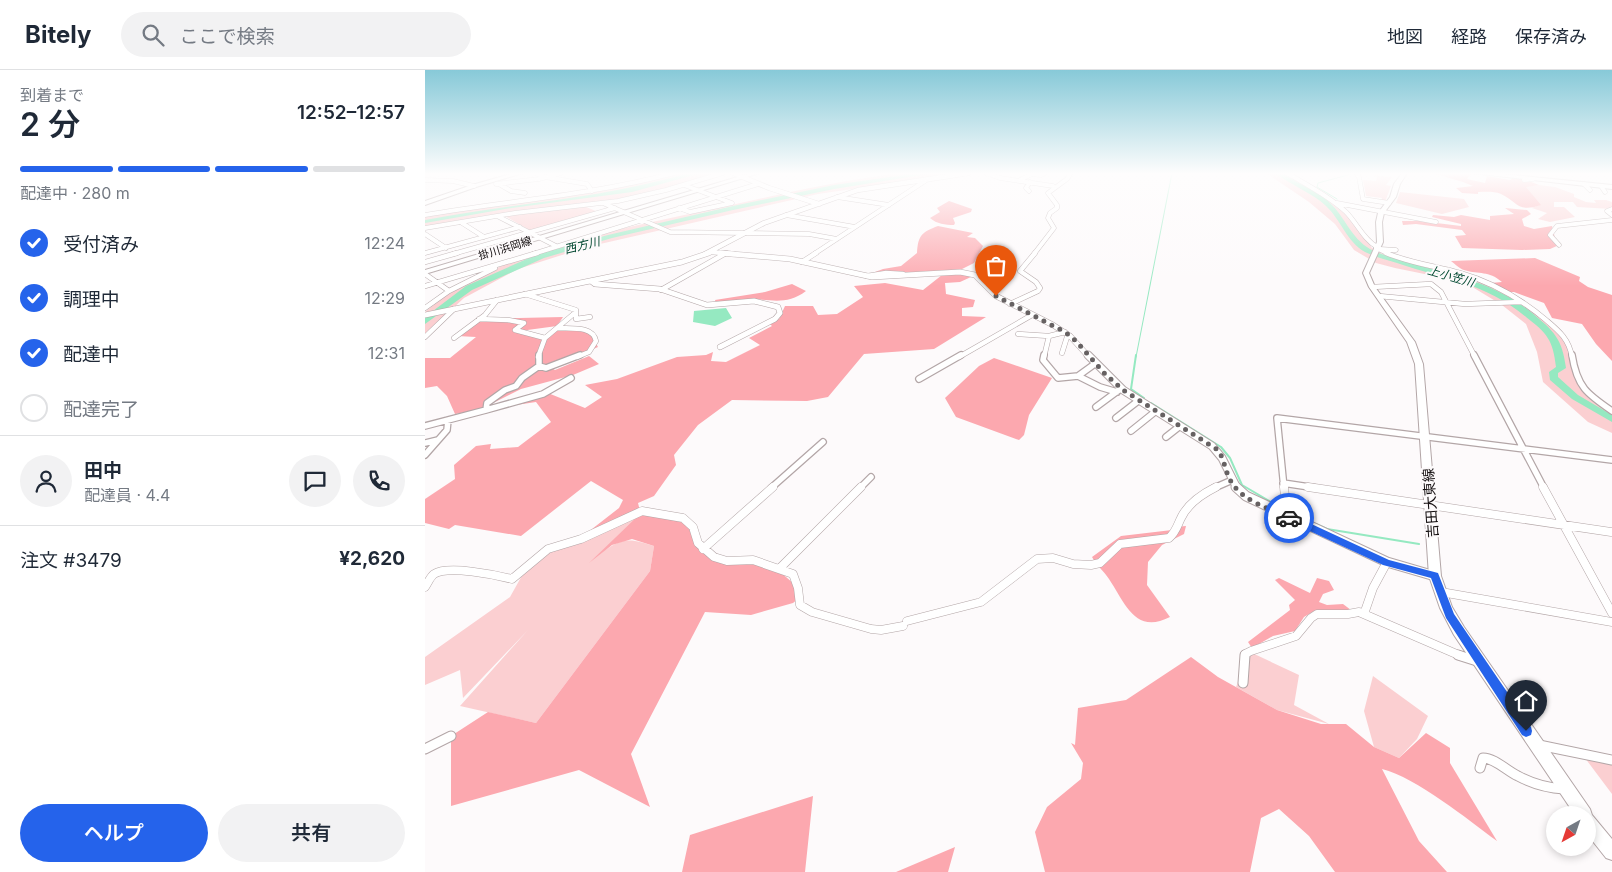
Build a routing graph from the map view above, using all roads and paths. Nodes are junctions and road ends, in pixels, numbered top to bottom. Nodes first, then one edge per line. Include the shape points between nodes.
1 (452, 210) edge
2 (538, 210) edge
3 (607, 210) edge
4 (620, 210) edge
5 (635, 210) edge
6 (671, 210) edge
7 (800, 210) edge
8 (881, 210) edge
9 (1053, 210) edge
10 (1344, 210) edge
11 (1383, 210) edge
12 (1385, 210) edge
13 (626, 213) junction
14 (425, 215) edge
15 (786, 215) junction
16 (641, 220) junction
17 (1612, 220) edge
18 (1436, 222) dead end
19 (462, 223) junction
20 (520, 227) junction
21 (855, 227) junction
22 (425, 231) edge
23 (531, 232) junction
24 (745, 234) junction
25 (484, 237) junction
26 (541, 238) junction
27 (837, 239) junction
28 (1559, 245) dead end
29 (556, 246) junction
30 (446, 248) junction
31 (1377, 248) junction
32 (540, 250) junction
33 (1396, 250) dead end
34 (711, 252) junction
35 (726, 253) junction
36 (425, 254) edge
37 (425, 262) edge
38 (802, 262) junction
39 (425, 273) edge
40 (591, 281) junction
41 (436, 282) junction
42 (425, 286) edge
43 (1372, 287) junction
44 (661, 290) junction
45 (449, 291) junction
46 (525, 294) junction
47 (1379, 296) junction
48 (497, 300) junction
49 (1520, 302) junction
50 (1445, 303) junction
51 (1010, 304) junction
52 (425, 308) edge
53 (452, 309) junction
54 (576, 312) junction
55 (425, 315) edge
56 (1032, 315) junction
57 (590, 316) dead end
58 (479, 319) junction
59 (557, 328) junction
60 (1017, 334) dead end
61 (1068, 334) junction
62 (1049, 336) junction
63 (425, 337) edge
64 (454, 338) dead end
65 (545, 338) junction
66 (720, 347) dead end
67 (1062, 353) dead end
68 (1095, 364) junction
69 (539, 366) junction
70 (1078, 376) junction
71 (571, 378) dead end
72 (919, 379) dead end
73 (1119, 390) junction
74 (1151, 399) dead end
75 (1140, 402) junction
76 (1096, 407) dead end
77 (486, 410) junction
78 (1156, 411) junction
79 (1612, 411) edge
80 (1116, 418) dead end
81 (448, 420) junction
82 (425, 426) edge
83 (1180, 426) junction
84 (1131, 431) dead end
85 (1425, 436) junction
86 (1166, 437) dead end
87 (439, 439) junction
88 (823, 442) dead end
89 (425, 443) edge
90 (1523, 450) junction
91 (425, 455) edge
92 (1612, 460) edge
93 (871, 477) dead end
94 (1230, 481) junction
95 (1283, 483) junction
96 (1430, 505) junction
97 (1287, 516) junction
98 (1564, 524) junction
99 (1611, 532) dead end
100 (703, 549) junction
101 (1387, 562) junction
102 (780, 568) junction
103 (1435, 576) junction
104 (425, 587) edge
105 (1440, 592) junction
106 (1612, 613) edge
107 (1364, 614) junction
108 (1612, 622) edge
109 (1480, 662) junction
110 (1243, 683) dead end
111 (451, 736) dead end
112 (1535, 744) junction
113 (425, 749) edge
114 (1612, 760) edge
115 (1480, 768) dead end
116 (1565, 789) junction
117 (1577, 806) edge
118 (1596, 832) edge
119 (1612, 852) edge

1 - 14 street
2 - 22 street
3 - 23 street
4 - 13 street
5 - 13 main road, 掛川浜岡線
6 - 16 street
7 - 15 street
8 - 21 street
9 - 51 street via 1048,217 1054,228 1020,271 1036,282 1039,291
10 - 31 street
11 - 31 main road
12 - 18 street
13 - 16 street
13 - 26 main road, 掛川浜岡線
15 - 21 street
15 - 24 street
16 - 24 street via 675,233
16 - 29 street
17 - 28 street via 1557,226 1550,235
19 - 20 street via 502,217
19 - 22 street
19 - 25 street
20 - 23 street
20 - 25 street
21 - 27 street
22 - 30 street
23 - 26 street
23 - 37 street
24 - 27 street via 809,234
24 - 34 street
25 - 30 street
26 - 29 street
26 - 39 main road, 掛川浜岡線
27 - 38 street
29 - 32 street
30 - 36 street
31 - 33 street
31 - 43 main road via 1366,273
31 - 49 street via 1406,261 1477,278
32 - 41 street
32 - 45 street
34 - 35 street
34 - 40 street via 682,262
35 - 38 street
35 - 44 street
38 - 51 street via 867,276 969,273
39 - 41 street
40 - 44 street
40 - 46 street
41 - 42 street
41 - 45 street
43 - 47 main road, 吉田大東線
43 - 50 street via 1431,284 1441,292
44 - 66 street via 701,304 751,300 778,307 780,313 775,318
45 - 52 street
46 - 48 street
46 - 54 street
47 - 50 street
47 - 85 main road, 吉田大東線 via 1411,342 1417,357
48 - 53 street
48 - 58 street
49 - 50 street
49 - 79 street via 1566,338 1571,345 1578,382
50 - 90 street
51 - 56 street
53 - 55 street
53 - 63 street
54 - 57 street via 577,319
54 - 59 street
56 - 61 street
56 - 72 street
58 - 64 street
58 - 65 street via 524,323 515,330
59 - 65 street
59 - 69 street via 588,330 596,341 589,352 546,368
60 - 62 street
61 - 62 street
61 - 67 street
61 - 68 street
62 - 70 street via 1043,360 1058,378
65 - 69 street via 538,357
68 - 70 street
68 - 73 street
69 - 77 street via 516,386 487,402
70 - 73 street
71 - 77 street via 543,394
73 - 75 street
73 - 76 street
74 - 75 street
75 - 78 street
75 - 80 street
77 - 81 street
78 - 83 street
78 - 84 street
81 - 82 street
81 - 87 street via 447,430
83 - 86 street
83 - 94 street via 1218,450
85 - 90 street
85 - 95 street via 1277,418
85 - 96 main road, 吉田大東線
87 - 89 street
87 - 91 street
88 - 100 street
90 - 92 street
90 - 98 street
93 - 102 street
94 - 97 street via 1246,496
94 - 102 street via 1190,503 1180,518 1179,527 1169,538 1120,544 1100,563 1091,565 1053,558 1037,559 981,602 881,630 812,612 800,605 793,574
95 - 96 street
95 - 97 street
96 - 98 street
96 - 103 main road, 吉田大東線
97 - 101 street
98 - 99 street
98 - 106 street
100 - 102 street via 727,561 750,559
100 - 104 street via 693,527 683,518 642,511 581,539 548,549 512,579 440,572 432,575
101 - 103 street
101 - 107 street
103 - 105 main road, 吉田大東線
105 - 108 street
105 - 109 main road, 吉田大東線 via 1450,615
107 - 109 street
107 - 110 street via 1319,613 1297,635 1245,654
109 - 112 main road, 吉田大東線
111 - 113 street
112 - 114 street
112 - 116 main road, 吉田大東線
115 - 116 street via 1483,758 1489,758 1519,778 1546,788
116 - 117 main road, 吉田大東線
118 - 119 main road

